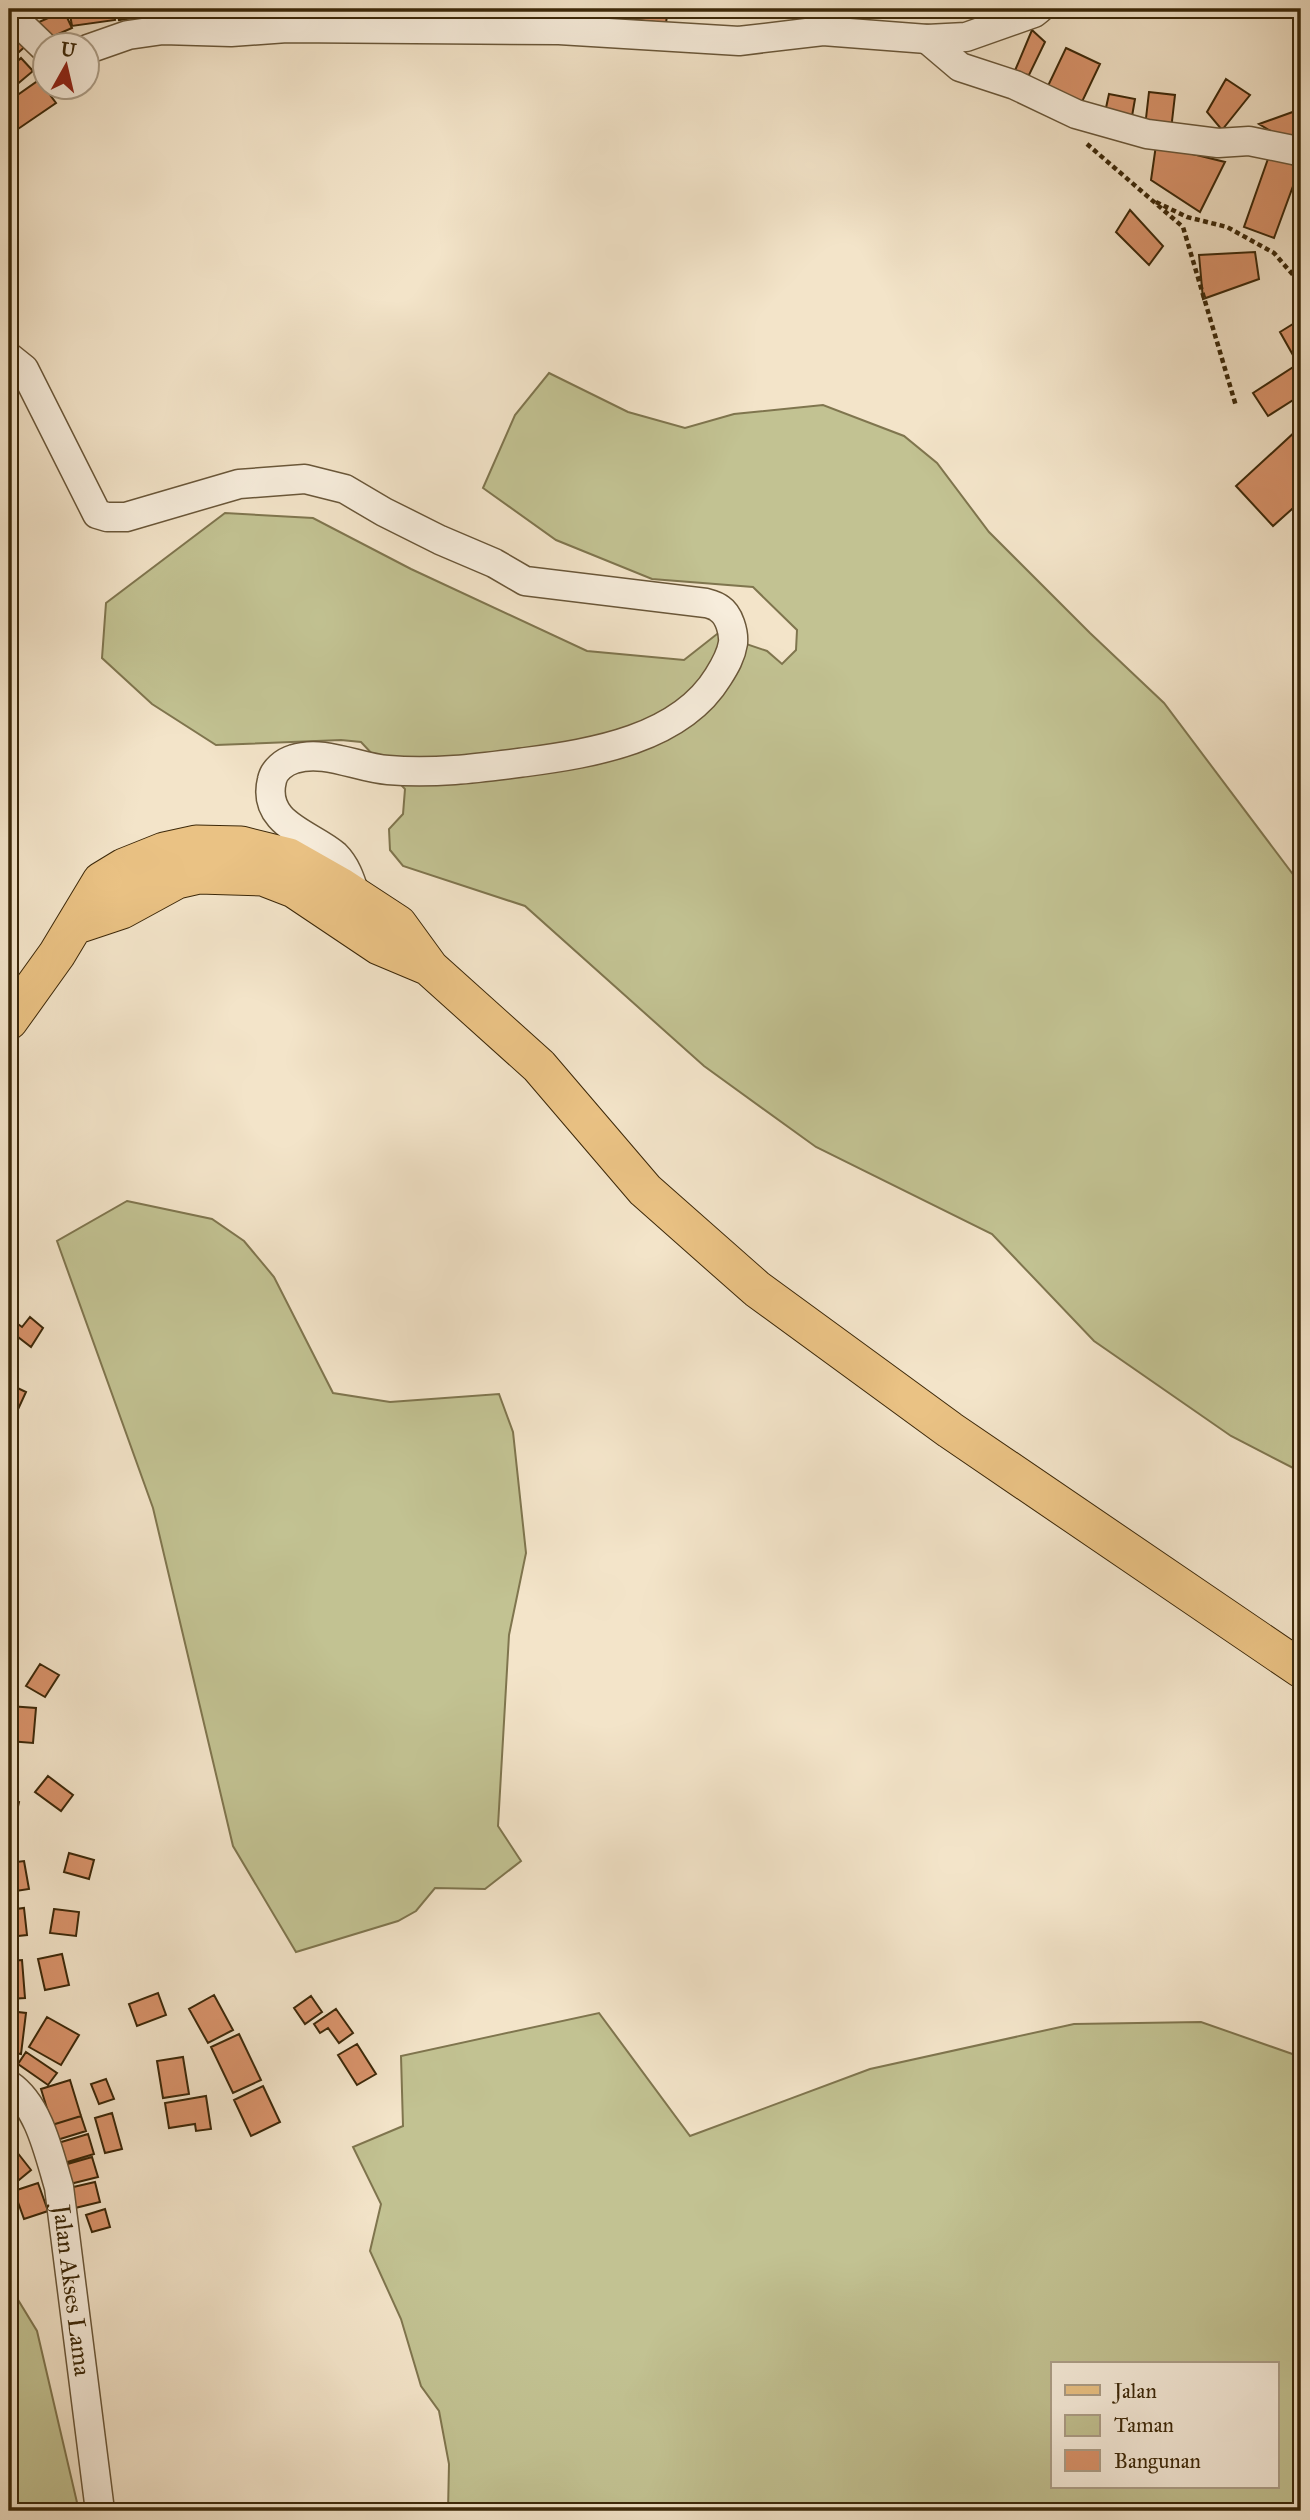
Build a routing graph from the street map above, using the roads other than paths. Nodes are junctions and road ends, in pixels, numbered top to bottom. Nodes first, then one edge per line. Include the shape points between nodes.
1 (1039, 9) edge
2 (9, 30) edge
3 (32, 36) edge
4 (927, 39) junction
5 (102, 44) edge
6 (1298, 151) dead end
7 (9, 356) edge
8 (356, 897) junction
9 (65, 940) junction
10 (430, 968) junction
11 (9, 1021) edge
12 (1301, 1669) edge
13 (9, 2085) edge
14 (100, 2511) edge

1 - 4 street via 966,37
2 - 3 street via 20,24
4 - 5 street via 823,31 738,41 559,30 287,29 163,30
4 - 6 street via 960,67 1015,85 1076,114 1147,134 1218,143 1249,141
7 - 8 street via 23,369 97,514 126,517 239,484 305,479 345,489 525,581 706,603 720,609 729,621 733,640 729,660 710,690 681,716 637,738 578,754 447,772 386,770 315,756 283,764 272,781 270,798 276,811 292,830 334,854 347,870
8 - 9 main road via 289,857 241,845 196,844 164,851 101,881
8 - 10 main road via 398,924
9 - 10 main road via 177,880 199,875 263,877 293,889 379,946
9 - 11 main road
10 - 12 main road via 539,1066 645,1190 757,1289 950,1430
13 - 14 street, Jalan Akses Lama via 27,2102 60,2187

